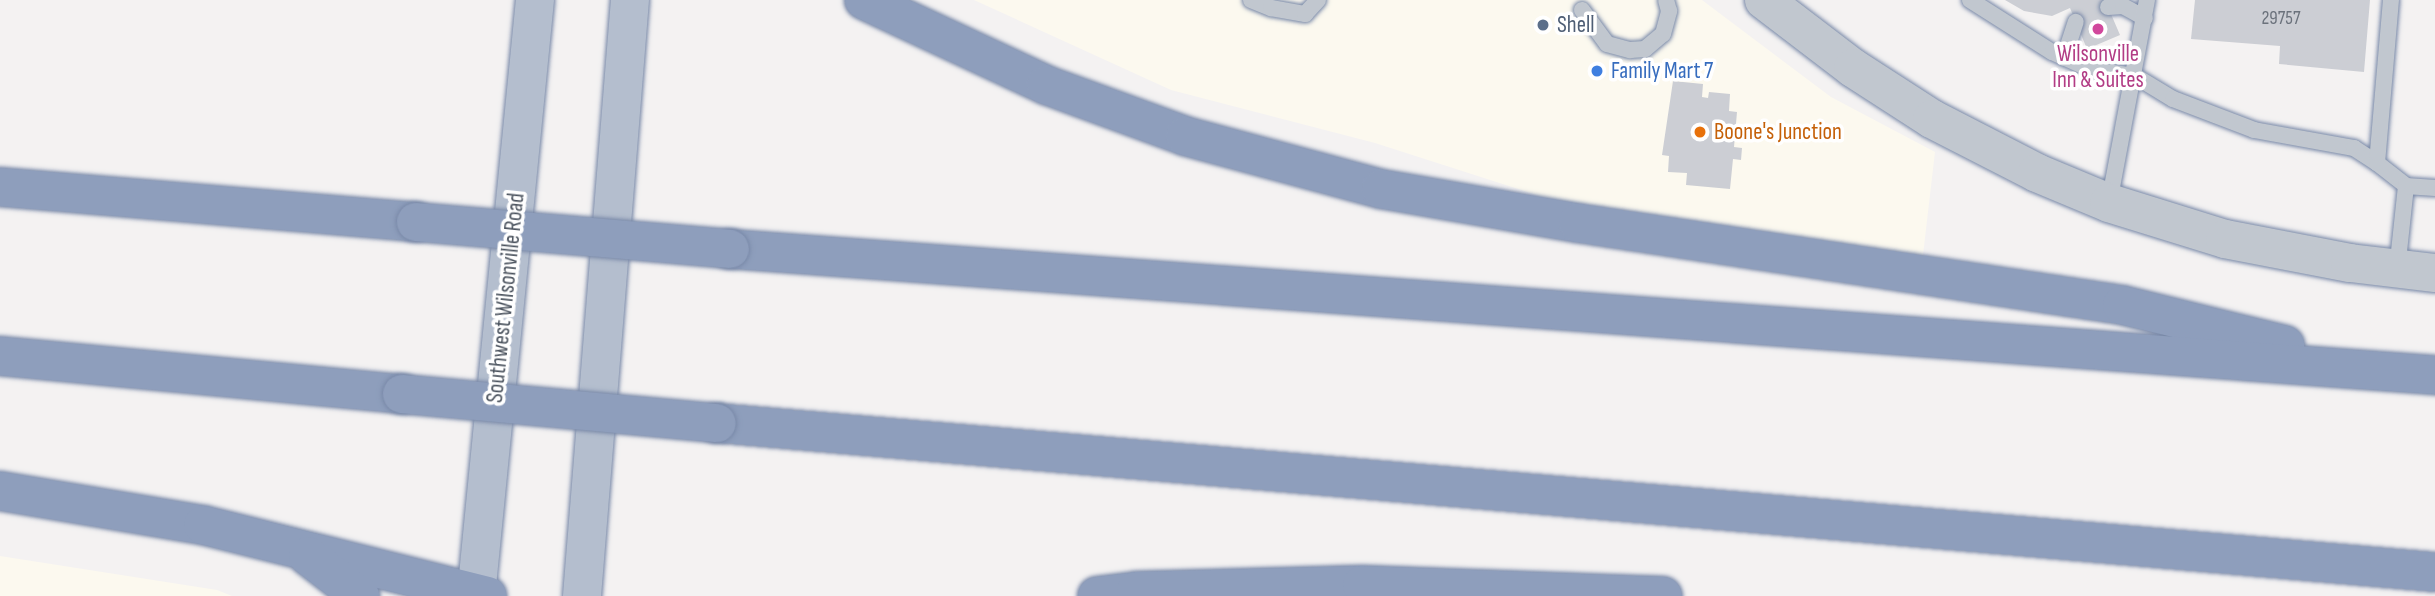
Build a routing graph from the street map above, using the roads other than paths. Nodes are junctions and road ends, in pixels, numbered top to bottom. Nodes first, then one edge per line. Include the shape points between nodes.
1 (535, 0) edge
2 (630, 0) edge
3 (864, 0) edge
4 (1251, 0) edge
5 (1318, 0) edge
6 (1666, 0) edge
7 (1764, 0) edge
8 (1970, 0) edge
9 (2147, 0) edge
10 (2391, 0) edge
11 (2108, 7) dead end
12 (1582, 10) dead end
13 (2145, 18) junction
14 (2076, 22) dead end
15 (2064, 58) junction
16 (2134, 76) junction
17 (2378, 163) junction
18 (2406, 186) junction
19 (0, 187) edge
20 (2435, 188) edge
21 (2109, 203) junction
22 (2397, 270) junction
23 (2435, 273) edge
24 (0, 356) edge
25 (2392, 371) junction
26 (2435, 375) edge
27 (0, 491) edge
28 (295, 546) junction
29 (2435, 572) edge
30 (480, 595) edge
31 (360, 596) edge
32 (582, 596) edge
33 (1097, 596) edge
34 (1663, 596) edge

1 - 30 main road, Southwest Wilsonville Road
2 - 32 main road
3 - 25 highway via 1046,85 1185,136 1381,189 2122,305
4 - 5 lane via 1305,14
6 - 12 lane via 1669,11 1663,34 1646,49 1606,44
7 - 21 street via 1853,68 1932,119 2037,173
8 - 15 lane
9 - 13 lane
10 - 17 lane
11 - 13 lane via 2123,6
13 - 16 lane
14 - 15 lane
15 - 16 lane via 2092,70
16 - 17 lane via 2173,99 2254,130 2354,148
16 - 21 lane
17 - 18 lane
18 - 20 lane
18 - 22 lane
19 - 25 highway, bridge via 730,249
21 - 22 street via 2225,239
22 - 23 street
24 - 29 highway, bridge
25 - 26 highway
27 - 28 highway via 203,525
28 - 30 highway
28 - 31 highway
33 - 34 highway via 1362,585

